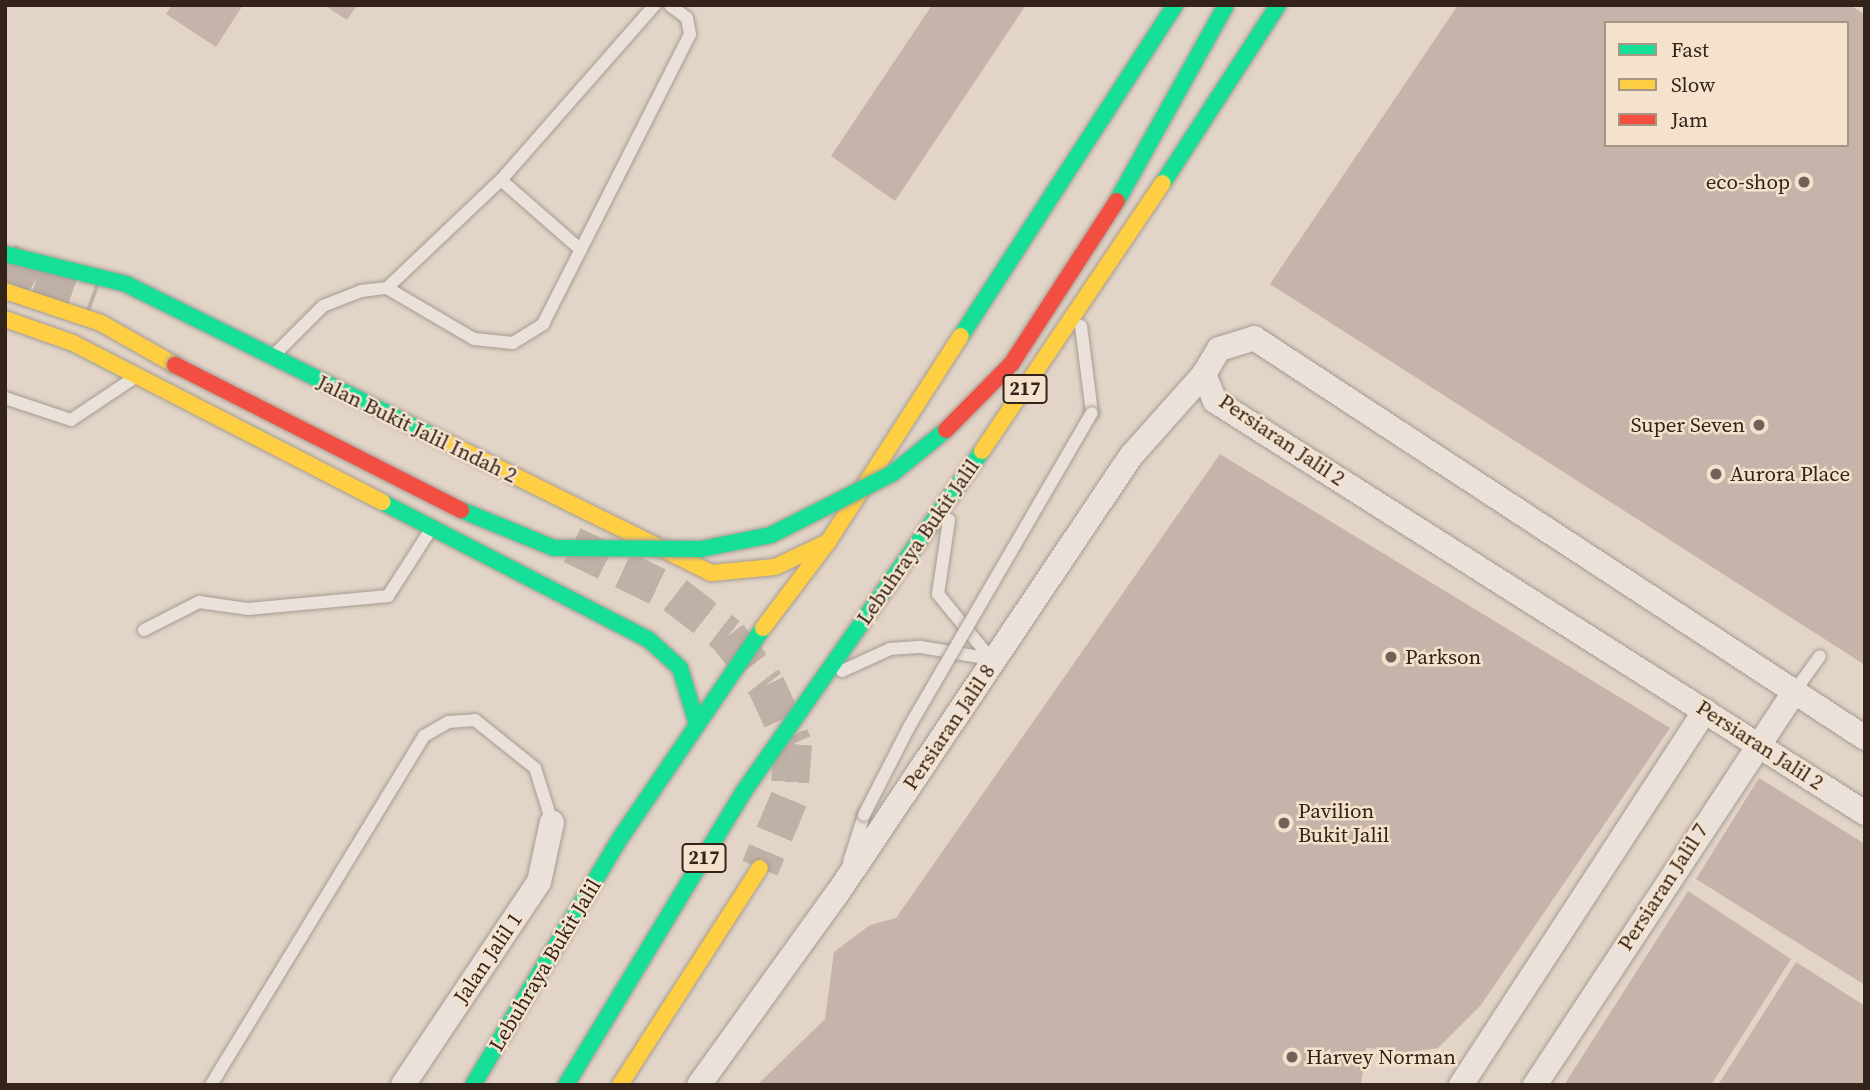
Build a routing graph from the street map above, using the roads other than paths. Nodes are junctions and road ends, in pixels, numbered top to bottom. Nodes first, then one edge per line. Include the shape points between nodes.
1 (655, 5) edge
2 (670, 5) edge
3 (1175, 5) edge
4 (1278, 5) edge
5 (1226, 6) edge
6 (501, 180) junction
7 (581, 250) junction
8 (5, 254) edge
9 (387, 288) junction
10 (5, 291) edge
11 (1079, 312) junction
12 (5, 319) edge
13 (272, 357) junction
14 (1204, 374) junction
15 (137, 376) junction
16 (5, 398) edge
17 (954, 492) junction
18 (433, 526) junction
19 (828, 542) junction
20 (144, 630) dead end
21 (1820, 656) dead end
22 (817, 682) junction
23 (1794, 692) junction
24 (1705, 710) junction
25 (697, 724) junction
26 (1865, 738) edge
27 (1756, 743) junction
28 (1865, 813) edge
29 (552, 822) joint
30 (761, 868) tunnel mouth
31 (838, 894) junction
32 (211, 1085) edge
33 (403, 1085) edge
34 (473, 1085) edge
35 (566, 1085) edge
36 (620, 1085) edge
37 (699, 1085) edge
38 (1461, 1085) edge
39 (1535, 1085) edge

1 - 6 lane
2 - 7 lane via 687,18 690,34
3 - 19 main road, Lebuhraya Bukit Jalil
4 - 11 main road, Lebuhraya Bukit Jalil / 217
5 - 10 main road, bridge via 1121,194 1012,363 958,420 893,473 771,535 701,549 554,548 424,495 101,323
6 - 7 lane
6 - 9 lane
7 - 9 lane via 543,324 513,343 474,339
8 - 13 main road, Jalan Bukit Jalil Indah 2 via 126,284
9 - 13 lane via 323,306
11 - 17 main road, Lebuhraya Bukit Jalil / 217
11 - 31 lane, bridge via 1092,413 909,727 864,816
12 - 15 main road via 73,343
13 - 19 main road, Jalan Bukit Jalil Indah 2 via 711,573 775,566
14 - 23 street, Persiaran Jalil 2 via 1219,349 1254,338
14 - 24 street, Persiaran Jalil 2 via 1215,401
14 - 31 street, Persiaran Jalil 8 via 1130,456
15 - 16 lane via 71,420
15 - 18 main road
17 - 22 main road, Lebuhraya Bukit Jalil / 217
17 - 22 lane via 938,594 991,659 921,647 890,649
18 - 20 lane via 388,596 248,609 199,602
18 - 25 main road via 648,639 680,668
19 - 25 main road, Lebuhraya Bukit Jalil
21 - 23 lane
22 - 35 main road, Lebuhraya Bukit Jalil / 217 via 744,791
23 - 26 street, Persiaran Jalil 2
23 - 27 street, Persiaran Jalil 7
24 - 27 street, Persiaran Jalil 2
24 - 38 street
25 - 34 main road, Lebuhraya Bukit Jalil via 621,837
27 - 28 street, Persiaran Jalil 2
27 - 39 street, Persiaran Jalil 7
29 - 32 lane via 535,768 475,720 448,722 424,736
29 - 33 street, Jalan Jalil 1 via 539,882
30 - 36 main road
31 - 37 street, Persiaran Jalil 8

